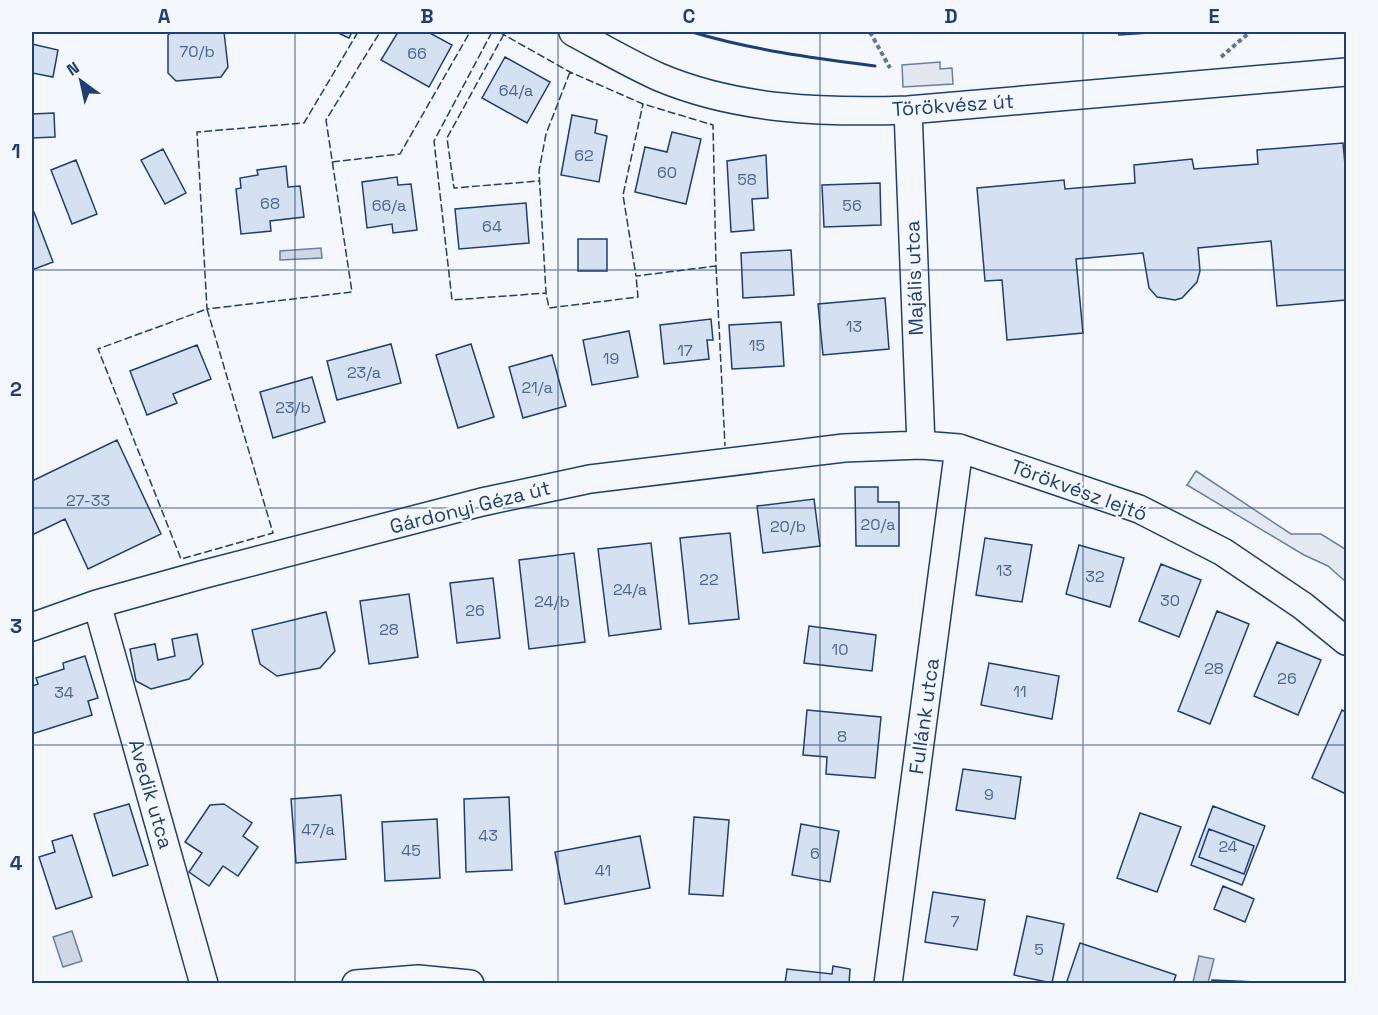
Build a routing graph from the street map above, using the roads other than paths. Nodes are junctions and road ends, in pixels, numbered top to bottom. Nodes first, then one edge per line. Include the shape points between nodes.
1 (573, 32) edge
2 (1347, 72) edge
3 (908, 110) junction
4 (921, 446) junction
5 (959, 448) junction
6 (97, 604) junction
7 (32, 627) edge
8 (1347, 641) edge
9 (204, 984) edge
10 (356, 984) edge
11 (470, 984) edge
12 (888, 984) edge

1 - 3 street, Törökvész út via 659,77 725,97 839,113
2 - 3 street, Törökvész út
3 - 4 street, Majális utca
4 - 5 street, Törökvész lejtő
4 - 6 street, Gárdonyi Géza út via 844,448 590,479 482,502
5 - 8 street, Törökvész lejtő via 1139,509 1223,552
5 - 12 street, Fullánk utca
6 - 7 street, Gárdonyi Géza út
6 - 9 street, Avedik utca
10 - 11 street via 418,979

